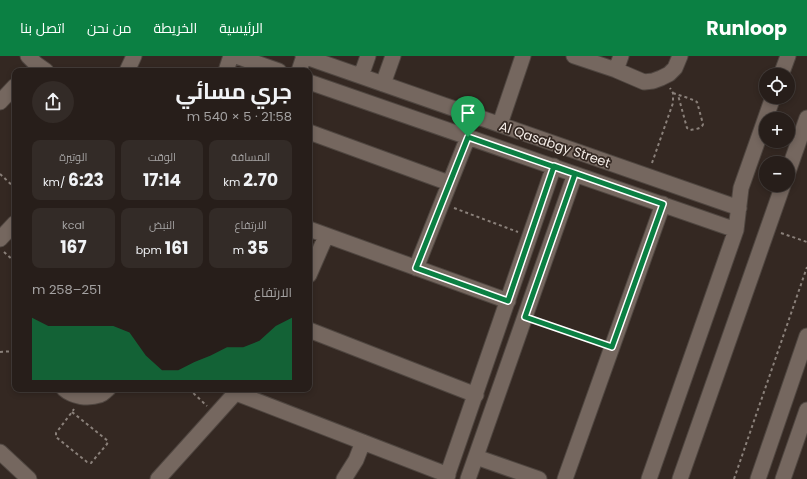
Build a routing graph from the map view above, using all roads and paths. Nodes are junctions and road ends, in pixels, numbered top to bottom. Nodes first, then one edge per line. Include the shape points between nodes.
1 (134, 56) edge
2 (231, 56) edge
3 (236, 56) edge
4 (303, 56) edge
5 (368, 56) edge
6 (393, 56) edge
7 (523, 56) edge
8 (574, 56) edge
9 (621, 56) edge
10 (680, 56) edge
11 (788, 56) edge
12 (128, 68) edge
13 (227, 68) edge
14 (270, 68) edge
15 (300, 68) edge
16 (784, 68) edge
17 (616, 70) junction
18 (361, 76) junction
19 (661, 78) junction
20 (312, 83) edge
21 (383, 84) junction
22 (12, 89) edge
23 (673, 94) junction
24 (678, 95) junction
25 (0, 102) edge
26 (771, 104) edge
27 (807, 118) edge
28 (500, 124) junction
29 (312, 133) edge
30 (468, 137) junction
31 (794, 156) edge
32 (554, 166) junction
33 (0, 174) edge
34 (575, 174) junction
35 (647, 176) junction
36 (450, 183) junction
37 (12, 185) edge
38 (689, 190) junction
39 (781, 192) edge
40 (442, 204) junction
41 (663, 204) junction
42 (739, 208) junction
43 (682, 211) junction
44 (12, 226) edge
45 (768, 228) junction
46 (736, 230) junction
47 (312, 231) edge
48 (326, 236) junction
49 (530, 236) junction
50 (0, 239) edge
51 (807, 242) edge
52 (0, 248) edge
53 (12, 259) edge
54 (807, 267) edge
55 (416, 268) junction
56 (312, 269) edge
57 (508, 301) junction
58 (525, 317) junction
59 (312, 331) edge
60 (807, 336) edge
61 (612, 347) junction
62 (12, 351) edge
63 (0, 352) edge
64 (70, 392) edge
65 (104, 392) edge
66 (192, 392) edge
67 (237, 392) edge
68 (240, 392) edge
69 (476, 395) junction
70 (84, 397) junction
71 (807, 410) edge
72 (72, 412) junction
73 (216, 415) junction
74 (777, 423) junction
75 (800, 432) junction
76 (363, 442) junction
77 (0, 452) edge
78 (476, 457) junction
79 (19, 476) edge
80 (447, 477) edge
81 (158, 479) edge
82 (344, 479) edge
83 (468, 479) edge
84 (539, 479) edge
85 (565, 479) edge
86 (649, 479) edge
87 (680, 479) edge
88 (734, 479) edge
89 (758, 479) edge
90 (783, 479) edge

1 - 12 street
2 - 13 street
3 - 14 street
4 - 15 street
4 - 18 street, Al Qasabgy Street
5 - 18 street
6 - 21 street
7 - 28 street
8 - 17 street
9 - 17 street
10 - 19 street via 676,68
11 - 16 street
17 - 19 street via 644,82
18 - 21 street, Al Qasabgy Street
19 - 23 path via 669,85
20 - 30 street, Al Qasabgy Street
21 - 28 street, Al Qasabgy Street
22 - 25 street
23 - 24 path
23 - 35 path via 673,103
24 - 24 path via 697,102 703,124 700,128 687,128
26 - 42 street via 741,188
27 - 31 street
28 - 35 street, Al Qasabgy Street
29 - 36 street
30 - 32 street, Al Qasabgy Street
30 - 36 street
32 - 34 street, Al Qasabgy Street
32 - 49 street
33 - 37 path
34 - 41 street, Al Qasabgy Street
34 - 58 street
35 - 38 street, Al Qasabgy Street
36 - 40 street
38 - 42 street, Al Qasabgy Street
38 - 43 street
39 - 45 street
40 - 49 path
40 - 55 street
41 - 43 street, Al Qasabgy Street
41 - 61 street
42 - 46 street
43 - 46 street, Al Qasabgy Street
44 - 50 street
45 - 51 path
45 - 87 street
46 - 86 street
47 - 48 street
48 - 55 street
48 - 56 street
49 - 57 street
52 - 53 path
54 - 88 path
55 - 57 street
57 - 69 street
58 - 61 path
58 - 78 street
59 - 69 street
60 - 74 street
61 - 85 street
62 - 63 path
64 - 70 street
65 - 70 street via 101,395
66 - 73 path
67 - 73 street
68 - 76 street
69 - 80 street
70 - 72 path
71 - 75 street
72 - 72 path via 56,433 56,437 86,462 91,463 107,441
73 - 81 street
74 - 75 street
74 - 89 street
75 - 90 street
76 - 80 street
76 - 82 street
77 - 79 street
78 - 83 street
78 - 84 street

